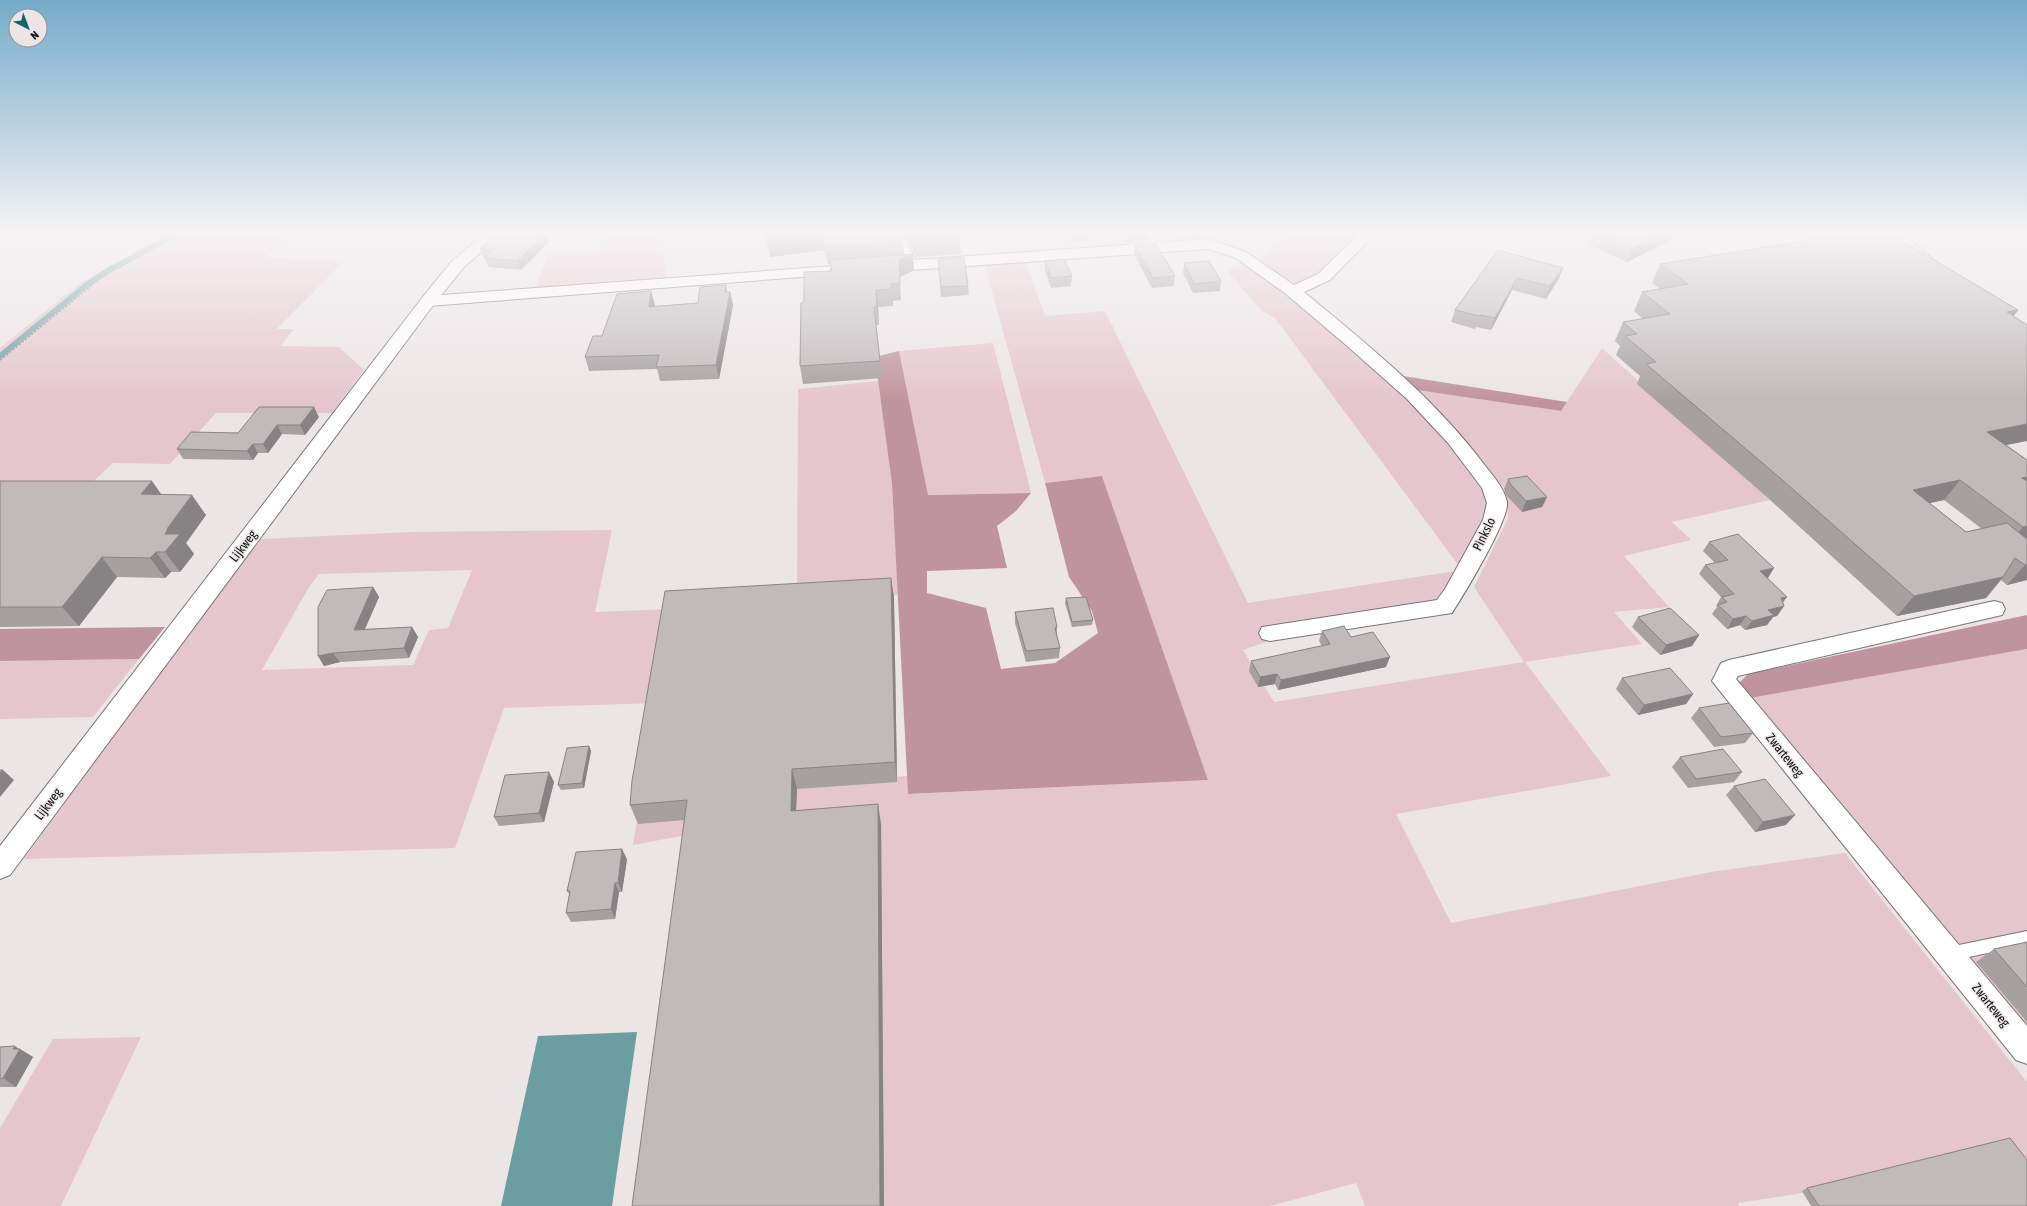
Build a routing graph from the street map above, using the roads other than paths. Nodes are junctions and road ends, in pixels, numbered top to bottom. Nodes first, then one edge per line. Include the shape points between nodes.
1 (438, 289) edge
2 (585, 289) edge
3 (1297, 289) edge
4 (1292, 291) joint
5 (428, 301) junction
6 (1994, 609) dead end
7 (1270, 633) dead end
8 (0, 867) edge
9 (2027, 938) edge
10 (1949, 954) junction
11 (2027, 1049) edge

1 - 5 street, Lijkweg
2 - 5 street, Pinkslo
3 - 4 street
4 - 7 street, Pinkslo via 1413,395 1455,439 1491,486 1497,503 1493,520 1444,608
5 - 8 street, Lijkweg
6 - 10 street, Zwarteweg via 1729,669 1724,681
9 - 10 lane
10 - 11 street, Zwarteweg

